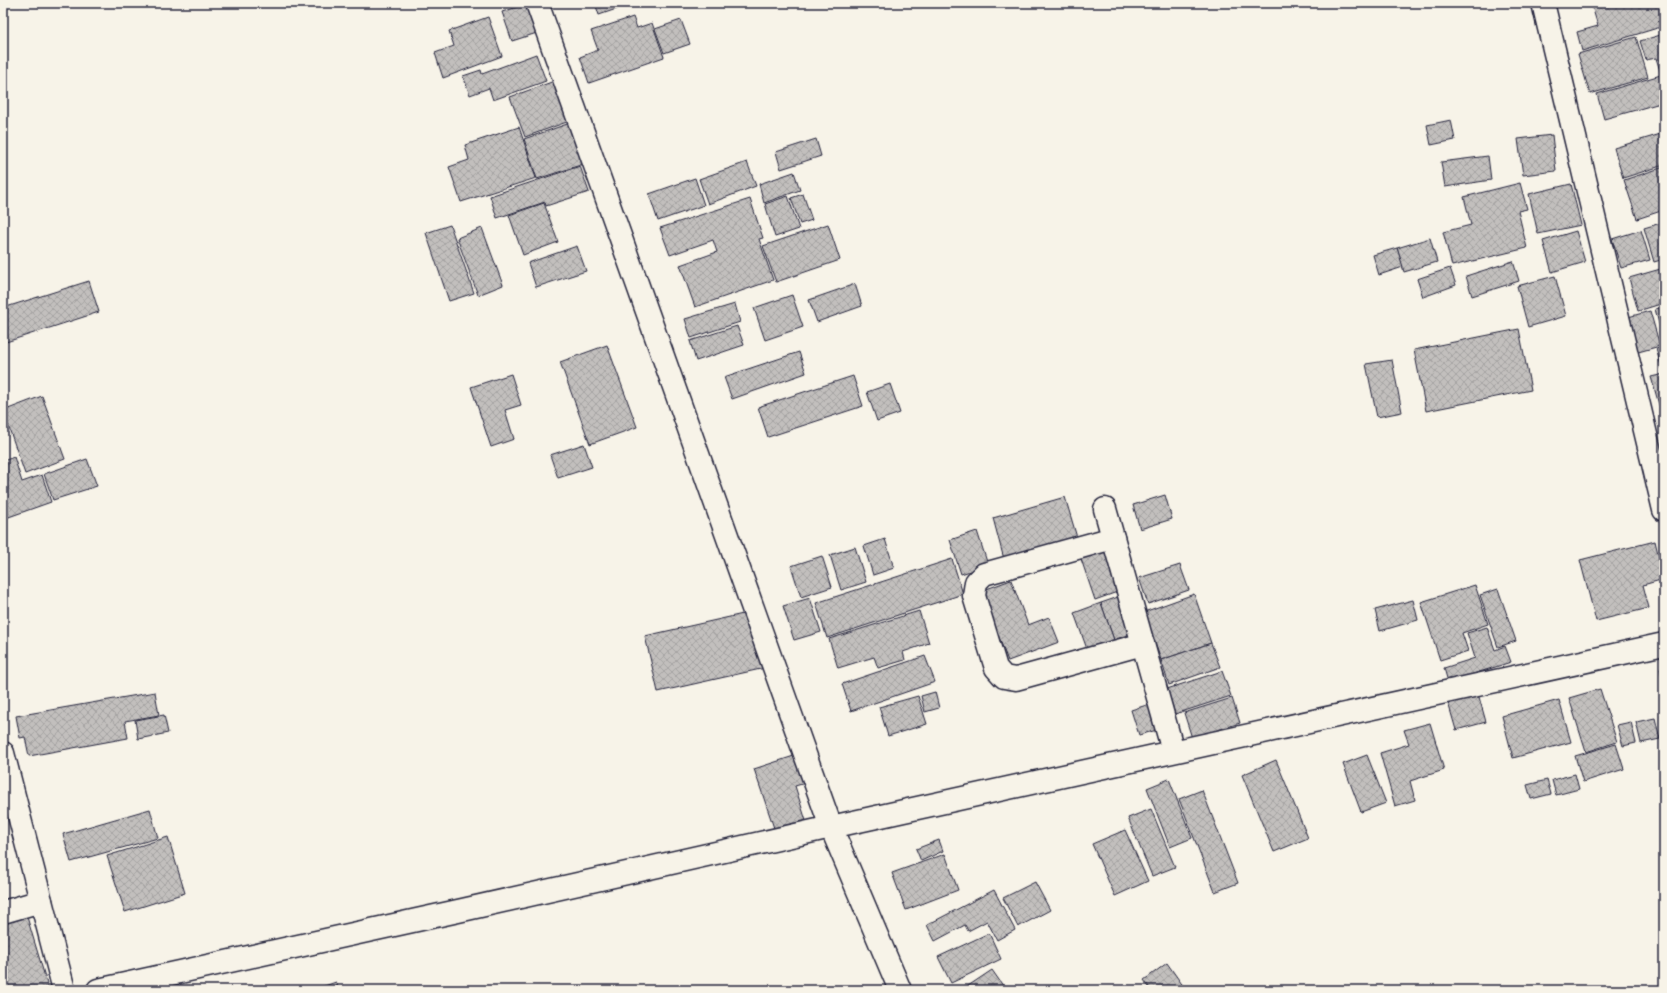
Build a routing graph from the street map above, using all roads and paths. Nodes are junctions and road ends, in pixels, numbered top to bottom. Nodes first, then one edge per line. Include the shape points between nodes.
1 (537, 3) edge
2 (1543, 3) edge
3 (1105, 509) dead end
4 (1664, 510) edge
5 (1113, 538) junction
6 (1143, 644) junction
7 (1664, 644) edge
8 (1173, 751) junction
9 (4, 764) edge
10 (831, 827) junction
11 (41, 902) junction
12 (3, 912) edge
13 (64, 990) edge
14 (98, 990) edge
15 (900, 990) edge

1 - 10 street
2 - 4 street
3 - 5 street
5 - 6 street
5 - 6 street via 984,574 976,582 974,596 996,668 1004,677 1016,679
6 - 8 street
7 - 8 street
8 - 10 street
9 - 11 street
10 - 14 street
10 - 15 street
11 - 12 street
11 - 13 street

